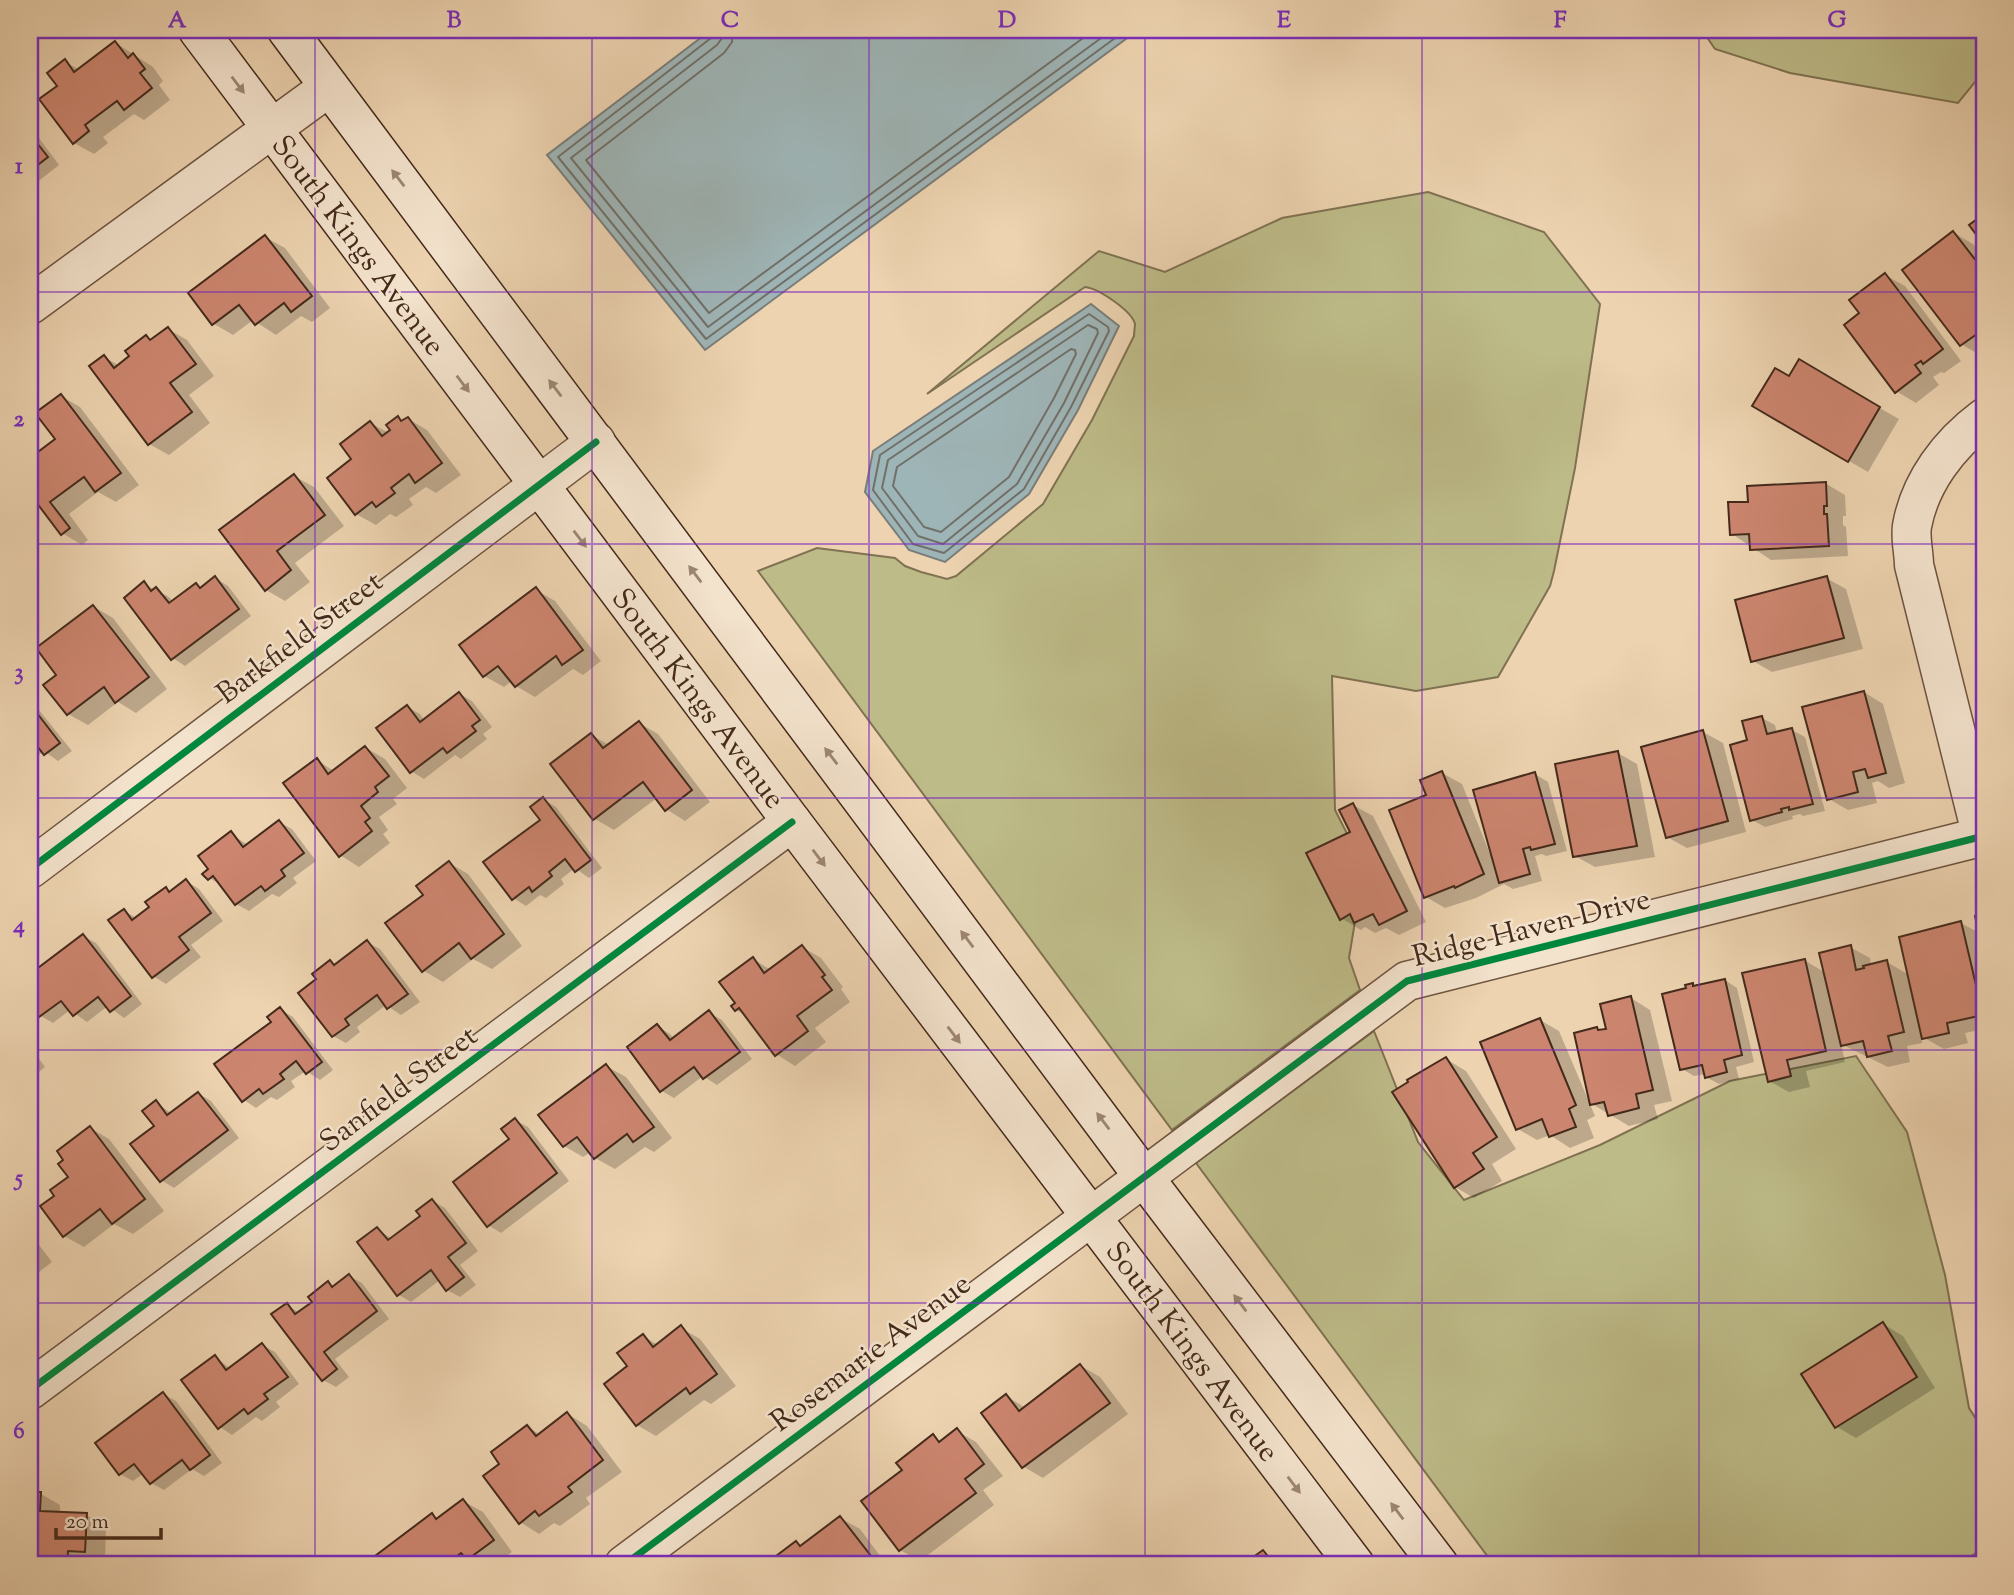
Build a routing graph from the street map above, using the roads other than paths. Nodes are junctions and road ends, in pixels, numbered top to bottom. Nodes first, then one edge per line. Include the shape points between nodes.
1 (198, 30) edge
2 (287, 30) edge
3 (329, 87) junction
4 (272, 129) junction
5 (30, 305) edge
6 (1984, 418) edge
7 (596, 442) junction
8 (539, 484) junction
9 (792, 822) junction
10 (1983, 836) edge
11 (30, 869) edge
12 (1143, 1176) junction
13 (1090, 1216) junction
14 (30, 1390) edge
15 (624, 1565) edge
16 (1355, 1565) edge
17 (1439, 1565) edge

1 -> 4 street, South Kings Avenue
2 - 3 street
3 - 4 street
7 -> 3 street
4 - 5 street
4 -> 8 street, South Kings Avenue
6 - 10 street via 1940,461 1922,494 1912,528 1914,565
7 - 8 street, Barkfield Street
12 -> 7 street
8 -> 9 street, South Kings Avenue
8 - 11 street, Barkfield Street
9 -> 13 street, South Kings Avenue
9 - 14 street, Sanfield Street
10 - 12 street, Ridge Haven Drive via 1407,981
12 - 13 street, Rosemarie Avenue
17 -> 12 street
13 - 15 street, Rosemarie Avenue
13 -> 16 street, South Kings Avenue

